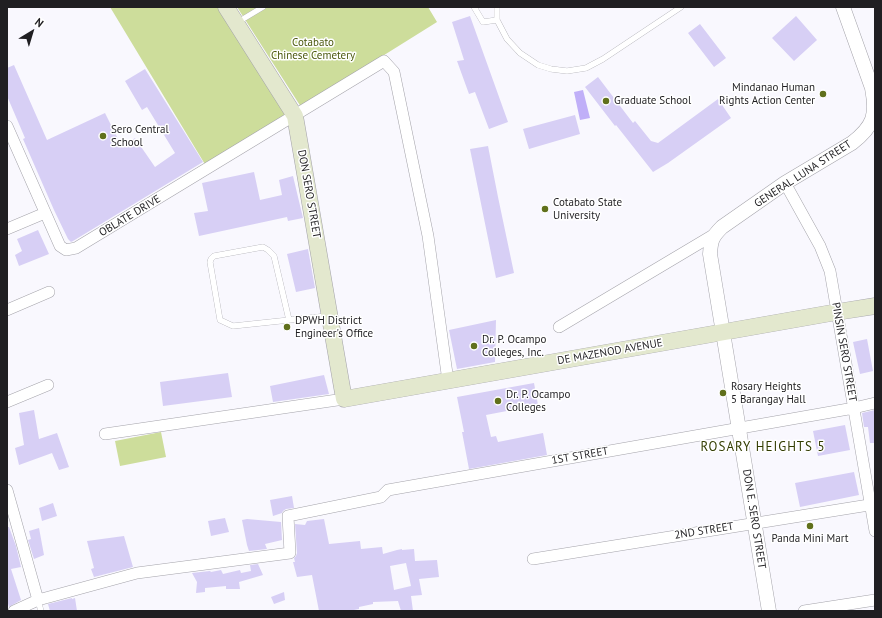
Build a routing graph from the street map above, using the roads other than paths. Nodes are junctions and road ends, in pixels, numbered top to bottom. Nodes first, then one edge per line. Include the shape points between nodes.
1 (226, 7) edge
2 (263, 7) edge
3 (474, 7) edge
4 (497, 7) edge
5 (681, 7) edge
6 (843, 7) edge
7 (497, 20) junction
8 (236, 24) junction
9 (295, 116) junction
10 (7, 126) edge
11 (11, 145) edge
12 (785, 183) junction
13 (45, 213) junction
14 (7, 229) edge
15 (715, 234) junction
16 (49, 292) dead end
17 (875, 306) edge
18 (7, 310) edge
19 (837, 312) junction
20 (330, 315) junction
21 (289, 320) junction
22 (559, 327) dead end
23 (723, 332) junction
24 (448, 381) junction
25 (48, 385) dead end
26 (344, 399) junction
27 (7, 402) edge
28 (875, 403) edge
29 (854, 408) junction
30 (739, 429) junction
31 (105, 434) dead end
32 (7, 490) edge
33 (873, 504) edge
34 (754, 523) junction
35 (875, 531) edge
36 (533, 559) dead end
37 (875, 600) edge
38 (39, 606) edge
39 (14, 611) edge
40 (769, 611) edge
41 (804, 611) edge

1 - 8 main road, DON SERO STREET
2 - 8 lane
3 - 7 lane via 484,22
4 - 7 lane
5 - 7 lane via 604,59 586,68 567,71 538,65 520,54 507,39
6 - 12 street, GENERAL LUNA STREET via 872,88 875,102 872,120 867,129 852,143
8 - 9 main road, DON SERO STREET
9 - 13 street, OBLATE DRIVE via 76,248 66,250 60,246
9 - 20 main road, DON SERO STREET
9 - 24 street, OBLATE DRIVE via 384,61 394,72 428,236
10 - 11 street, OBLATE DRIVE
11 - 13 street, OBLATE DRIVE
12 - 15 street, GENERAL LUNA STREET
12 - 19 street, PINSIN SERO STREET via 820,246 830,271
13 - 14 street
15 - 22 street
15 - 23 street via 710,254
16 - 18 street
17 - 19 main road, DE MAZENOD AVENUE
19 - 23 main road, DE MAZENOD AVENUE
19 - 29 street, PINSIN SERO STREET
20 - 21 lane
20 - 26 main road, DON SERO STREET
21 - 21 lane via 274,256 263,246 214,256 211,259 220,320 234,326
23 - 24 main road, DE MAZENOD AVENUE
23 - 30 street, DON E. SERO STREET
24 - 26 main road, DE MAZENOD AVENUE
25 - 27 street
26 - 31 street
28 - 29 street, 1ST STREET
29 - 30 street, 1ST STREET
29 - 33 street, PINSIN SERO STREET
30 - 34 street, DON E. SERO STREET
30 - 38 street, 1ST STREET via 388,490 381,497 288,516 290,553 136,573
32 - 38 street
33 - 34 street, 2ND STREET
33 - 35 street, PINSIN SERO STREET
34 - 36 street, 2ND STREET
34 - 40 street, DON E. SERO STREET
37 - 41 street
38 - 39 street

